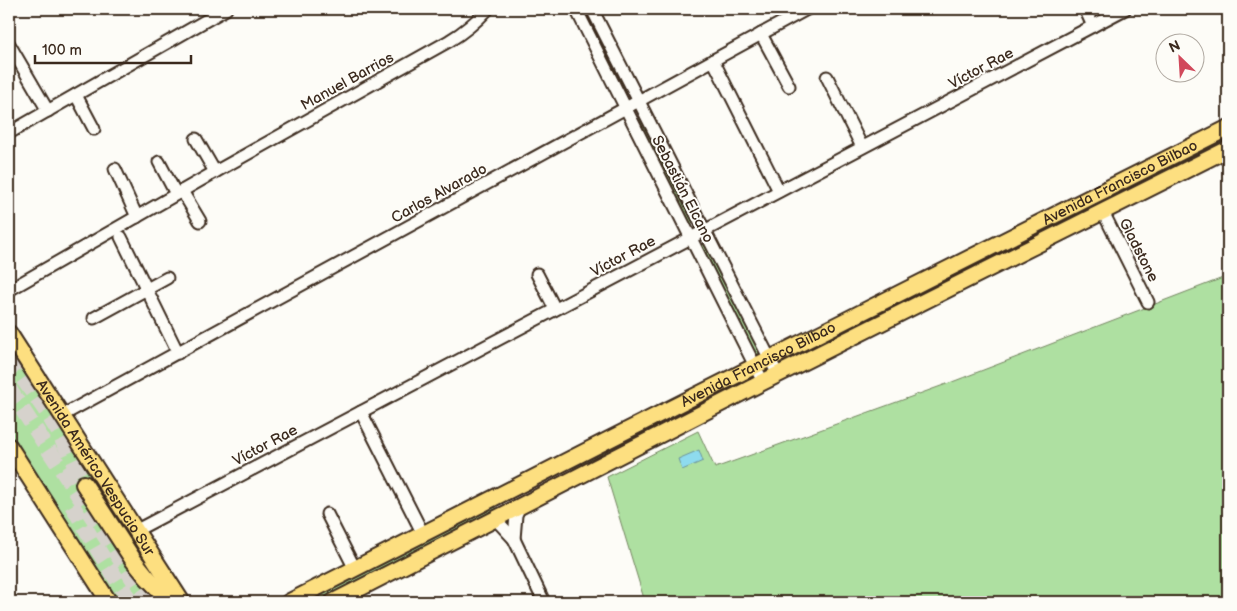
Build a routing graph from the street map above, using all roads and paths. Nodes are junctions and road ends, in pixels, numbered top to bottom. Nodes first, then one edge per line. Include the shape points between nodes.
1 (226, 9) edge
2 (488, 9) edge
3 (576, 9) edge
4 (592, 9) edge
5 (807, 9) edge
6 (1085, 9) edge
7 (1125, 9) edge
8 (1094, 26) junction
9 (761, 34) junction
10 (9, 44) edge
11 (714, 60) junction
12 (827, 77) dead end
13 (789, 86) dead end
14 (76, 95) junction
15 (639, 101) junction
16 (625, 108) junction
17 (48, 110) junction
18 (1228, 128) edge
19 (94, 129) dead end
20 (9, 133) edge
21 (196, 139) dead end
22 (862, 147) junction
23 (1228, 149) edge
24 (159, 162) dead end
25 (114, 169) dead end
26 (215, 172) junction
27 (779, 191) junction
28 (179, 192) junction
29 (1103, 212) junction
30 (137, 217) junction
31 (200, 222) dead end
32 (705, 230) junction
33 (121, 237) dead end
34 (690, 238) junction
35 (537, 274) dead end
36 (167, 278) dead end
37 (147, 289) junction
38 (9, 290) edge
39 (1148, 302) dead end
40 (555, 309) junction
41 (94, 318) dead end
42 (9, 333) edge
43 (178, 352) junction
44 (770, 358) junction
45 (755, 366) junction
46 (778, 375) junction
47 (763, 382) junction
48 (361, 412) junction
49 (61, 416) junction
50 (9, 446) edge
51 (84, 484) tunnel mouth
52 (517, 486) junction
53 (519, 508) junction
54 (327, 514) dead end
55 (497, 519) junction
56 (135, 531) junction
57 (423, 534) junction
58 (514, 539) junction
59 (355, 569) junction
60 (109, 602) edge
61 (171, 602) edge
62 (182, 602) edge
63 (289, 602) edge
64 (333, 602) edge
65 (544, 602) edge

1 - 14 street
2 - 26 street, Manuel Barrios via 468,29 449,41
3 - 16 street, Sebastián Elcano
4 - 15 street, Sebastián Elcano
5 - 9 street, Carlos Alvarado
6 - 8 street
7 - 8 street, Víctor Rae
8 - 22 street, Víctor Rae
9 - 11 street, Carlos Alvarado
9 - 13 street
10 - 17 street
11 - 15 street, Carlos Alvarado
11 - 27 street
12 - 22 street
14 - 17 street
14 - 19 street
15 - 16 street, Carlos Alvarado
15 - 32 street, Sebastián Elcano
16 - 34 street, Sebastián Elcano
16 - 43 street, Carlos Alvarado
17 - 20 street
18 - 44 main road, Avenida Francisco Bilbao
21 - 26 street
22 - 27 street, Víctor Rae
23 - 29 main road, Avenida Francisco Bilbao
24 - 28 street
25 - 30 street
26 - 28 street, Manuel Barrios
27 - 32 street, Víctor Rae
28 - 30 street, Manuel Barrios
28 - 31 street
29 - 39 street, Gladstone
29 - 46 main road, Avenida Francisco Bilbao
30 - 38 street, Manuel Barrios
32 - 34 street, Víctor Rae
32 - 44 street, Sebastián Elcano
33 - 37 street
34 - 40 street, Víctor Rae
34 - 45 street, Sebastián Elcano
35 - 40 street
36 - 37 street
37 - 41 street
37 - 43 street
40 - 48 street, Víctor Rae
42 - 49 main road, Avenida Américo Vespucio Sur
43 - 49 street, Carlos Alvarado
44 - 45 main road, Avenida Francisco Bilbao
44 - 46 street, Sebastián Elcano
45 - 47 street, Sebastián Elcano
45 - 52 main road, Avenida Francisco Bilbao
46 - 47 main road, Avenida Francisco Bilbao
47 - 53 main road, Avenida Francisco Bilbao
48 - 56 street, Víctor Rae
48 - 57 street
49 - 56 main road, Avenida Américo Vespucio Sur
50 - 60 main road
51 - 61 highway via 134,560
52 - 55 main road via 499,506
52 - 57 main road, Avenida Francisco Bilbao
53 - 55 main road, Avenida Francisco Bilbao
53 - 58 street
54 - 59 street
55 - 58 street
55 - 64 main road, Avenida Francisco Bilbao
56 - 62 main road, Avenida Américo Vespucio Sur
57 - 59 main road, Avenida Francisco Bilbao
58 - 65 street
59 - 63 main road, Avenida Francisco Bilbao

